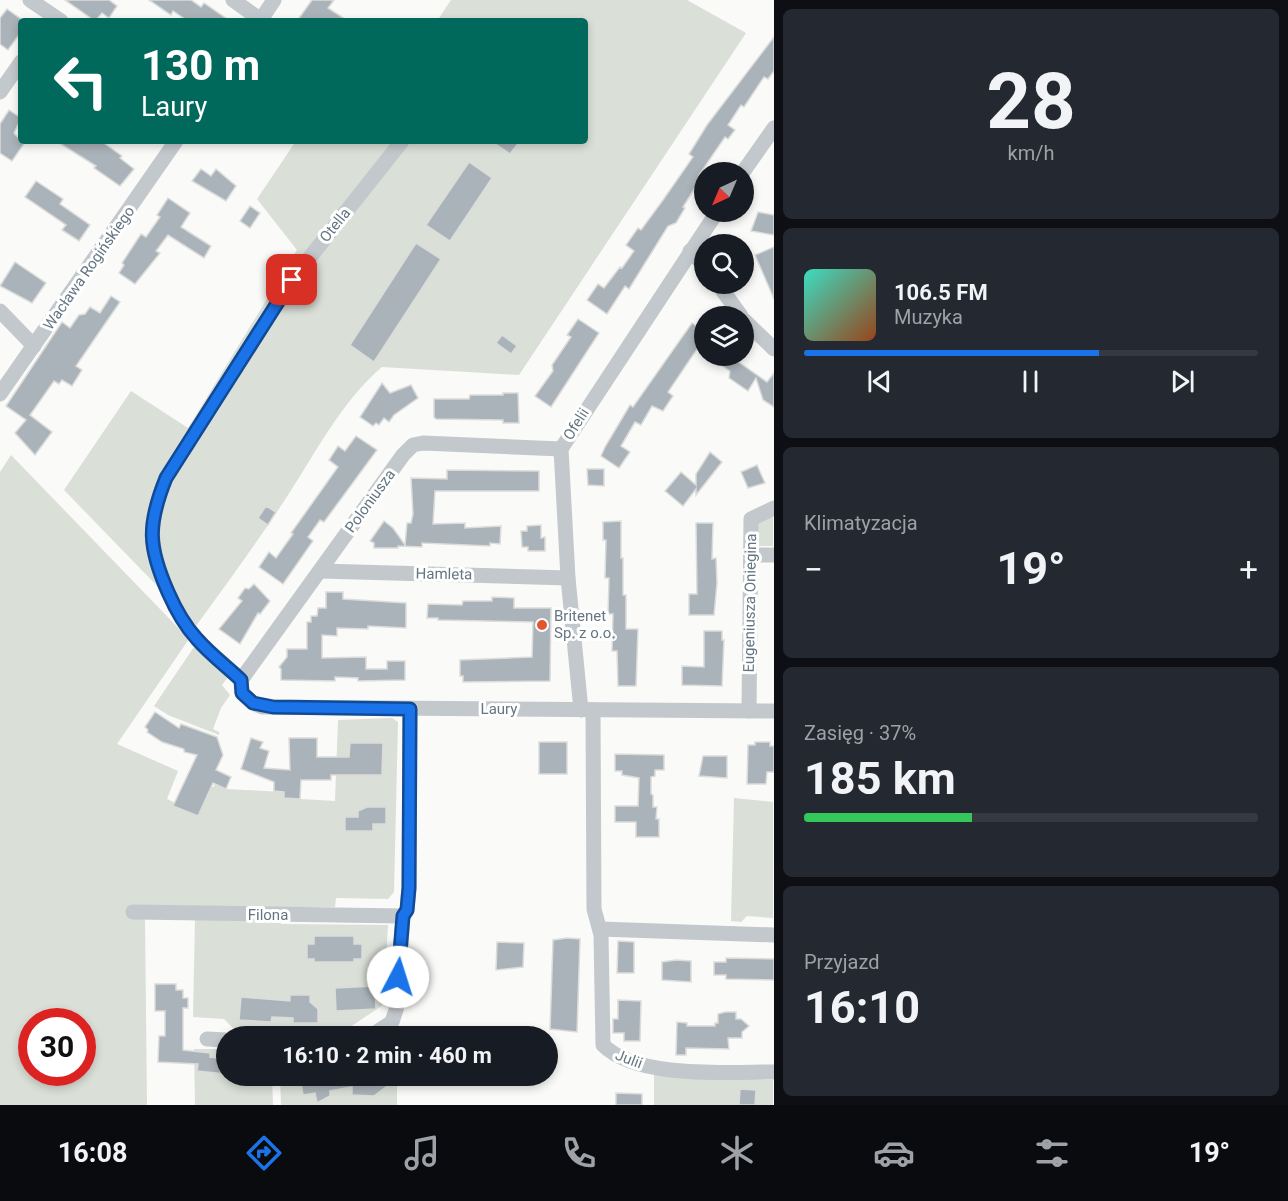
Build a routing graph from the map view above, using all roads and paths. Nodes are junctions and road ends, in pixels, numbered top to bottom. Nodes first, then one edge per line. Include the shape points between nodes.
1 (30, 0) edge
2 (233, 0) edge
3 (274, 0) edge
4 (53, 18) edge
5 (258, 18) edge
6 (262, 18) edge
7 (18, 66) edge
8 (0, 92) edge
9 (774, 128) edge
10 (174, 144) edge
11 (400, 144) edge
12 (750, 162) edge
13 (710, 222) edge
14 (690, 251) junction
15 (694, 255) edge
16 (0, 311) edge
17 (754, 329) edge
18 (34, 346) junction
19 (774, 349) edge
20 (0, 394) edge
21 (561, 449) junction
22 (774, 508) edge
23 (751, 555) junction
24 (774, 555) edge
25 (320, 571) junction
26 (568, 578) junction
27 (241, 680) junction
28 (410, 709) junction
29 (587, 710) junction
30 (749, 711) junction
31 (774, 711) edge
32 (133, 912) dead end
33 (403, 916) junction
34 (600, 929) junction
35 (774, 935) edge
36 (386, 1026) edge
37 (207, 1039) dead end
38 (216, 1039) edge
39 (774, 1072) edge

1 - 4 street
2 - 5 street
3 - 6 street
7 - 8 street
9 - 12 street
10 - 18 street, Wacława Rogińskiego
11 - 27 street, Otella via 313,251 266,319 166,478 156,504 153,555 172,600 196,638
13 - 14 street, Ofelii
14 - 15 street
14 - 21 street, Ofelii
16 - 18 street
17 - 19 street
18 - 20 street, Wacława Rogińskiego
21 - 25 street, Poloniusza via 413,445
21 - 26 street, Ofelii
22 - 23 street, Eugeniusza Oniegina via 751,519
23 - 24 street
23 - 30 street, Eugeniusza Oniegina
25 - 26 street, Hamleta
25 - 27 street, Poloniusza
26 - 29 street, Ofelii
27 - 28 street, Laury via 242,693 262,707
28 - 29 street, Laury
28 - 33 street via 409,888
29 - 30 street, Laury
29 - 34 street, Julii via 594,909
30 - 31 street, Laury
32 - 33 street, Filona
33 - 36 street via 395,1016
34 - 35 street
34 - 39 street, Julii via 601,1037 610,1053 635,1064 663,1069
37 - 38 street

